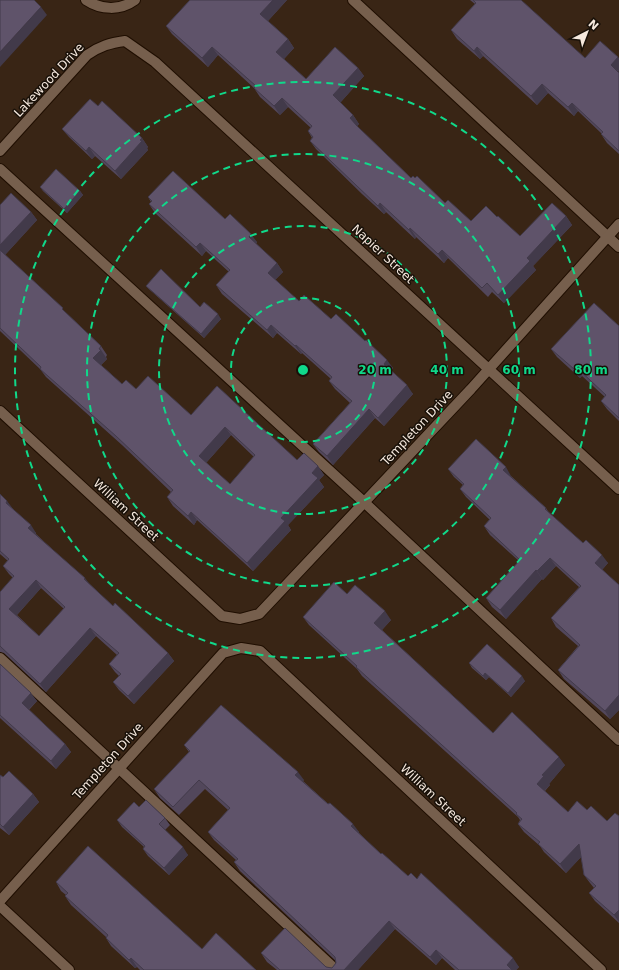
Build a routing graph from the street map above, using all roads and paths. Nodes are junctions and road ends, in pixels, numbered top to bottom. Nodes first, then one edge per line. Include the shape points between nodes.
1 (86, 0) edge
2 (135, 0) edge
3 (352, 0) edge
4 (125, 41) joint
5 (0, 151) edge
6 (0, 168) edge
7 (619, 224) edge
8 (607, 237) junction
9 (619, 247) edge
10 (489, 369) junction
11 (0, 411) edge
12 (619, 489) edge
13 (365, 503) junction
14 (240, 618) joint
15 (241, 648) joint
16 (0, 658) edge
17 (619, 740) edge
18 (119, 768) junction
19 (0, 901) edge
20 (0, 906) edge
21 (69, 970) edge
22 (336, 970) edge
23 (601, 970) edge

1 - 2 street via 103,7 126,6
3 - 8 street
4 - 5 street, Lakewood Drive via 106,44 87,55
4 - 10 street, Napier Street via 155,62
6 - 13 street
7 - 8 street, Templeton Drive
8 - 9 street
8 - 10 street, Templeton Drive
10 - 12 street, Napier Street
10 - 13 street, Templeton Drive
11 - 14 street, William Street via 222,616
13 - 14 street, Templeton Drive via 259,614
13 - 17 street
15 - 18 street, Templeton Drive via 223,653
15 - 23 street, William Street via 260,652
16 - 18 street
18 - 19 street, Templeton Drive
18 - 22 street
20 - 21 street

